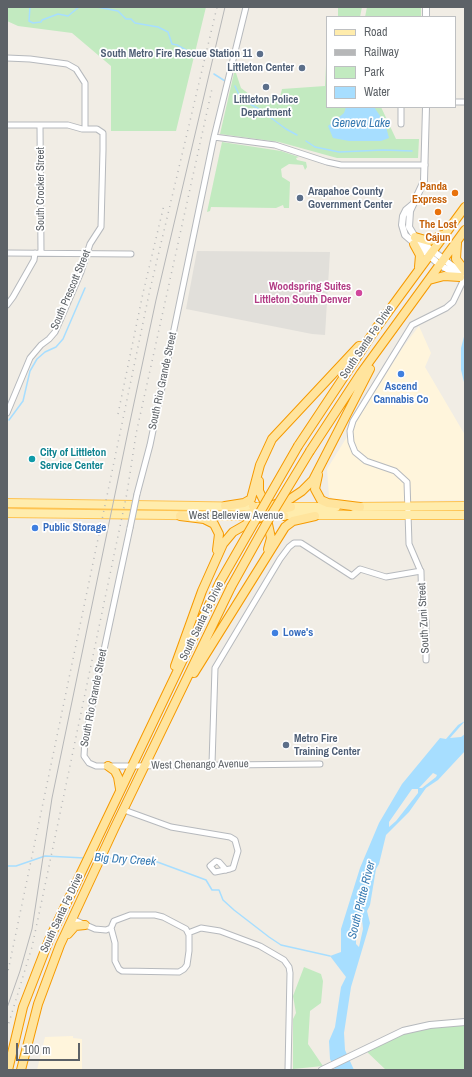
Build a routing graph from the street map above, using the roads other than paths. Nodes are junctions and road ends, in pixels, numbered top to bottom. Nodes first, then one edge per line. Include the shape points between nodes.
1 (246, 7) edge
2 (7, 58) edge
3 (400, 108) edge
4 (426, 108) edge
5 (401, 124) dead end
6 (7, 125) edge
7 (40, 125) junction
8 (85, 129) junction
9 (214, 137) junction
10 (425, 165) junction
11 (465, 207) edge
12 (465, 230) edge
13 (448, 231) junction
14 (414, 241) junction
15 (458, 241) junction
16 (7, 253) edge
17 (38, 253) junction
18 (86, 254) junction
19 (131, 254) dead end
20 (430, 254) junction
21 (442, 262) junction
22 (418, 269) junction
23 (464, 276) edge
24 (429, 280) junction
25 (402, 292) junction
26 (7, 305) edge
27 (394, 326) junction
28 (7, 413) edge
29 (278, 432) junction
30 (325, 459) junction
31 (7, 503) edge
32 (225, 506) junction
33 (465, 506) edge
34 (360, 507) junction
35 (408, 507) junction
36 (271, 509) junction
37 (258, 511) junction
38 (7, 513) edge
39 (465, 515) edge
40 (180, 516) junction
41 (284, 516) junction
42 (315, 516) junction
43 (408, 516) junction
44 (215, 559) junction
45 (260, 566) junction
46 (420, 571) junction
47 (426, 660) dead end
48 (160, 706) junction
49 (169, 717) junction
50 (84, 756) joint
51 (212, 764) junction
52 (320, 764) dead end
53 (108, 766) junction
54 (131, 766) junction
55 (144, 766) junction
56 (120, 789) junction
57 (124, 810) junction
58 (226, 870) dead end
59 (81, 901) junction
60 (72, 919) junction
61 (85, 925) junction
62 (111, 928) junction
63 (188, 933) junction
64 (60, 945) junction
65 (465, 1022) edge
66 (324, 1069) edge
67 (8, 1070) edge
68 (21, 1070) edge
69 (288, 1070) edge

1 - 9 street, South Rio Grande Street
2 - 8 street via 67,64 76,69 84,83
3 - 5 street
4 - 10 street
6 - 7 street
7 - 8 street via 68,125
7 - 17 street, South Crocker Street
8 - 18 street, South Prescott Street via 97,129 103,133 101,227
9 - 10 street via 274,145 341,165
9 - 50 street, South Rio Grande Street, bridge via 85,739
10 - 14 street via 423,184 412,205 408,222
11 - 13 highway, South Santa Fe Drive
12 - 15 highway, South Santa Fe Drive
13 - 14 highway via 432,240
13 - 20 highway, South Santa Fe Drive
14 - 20 street
14 - 22 highway via 420,255
15 - 21 highway, South Santa Fe Drive
15 - 23 highway via 456,259
16 - 17 street
17 - 18 street
17 - 26 street, South Crocker Street
18 - 19 street
18 - 28 street, South Prescott Street via 81,272 55,332 30,358
20 - 21 street
20 - 22 highway, South Santa Fe Drive
21 - 23 street
21 - 24 highway, South Santa Fe Drive
22 - 25 highway, South Santa Fe Drive
23 - 24 highway via 444,276
23 - 35 street, South Zuni Street via 453,302 412,324 352,420 351,442 355,452 366,461 395,471 404,478 407,482
24 - 27 highway, South Santa Fe Drive
25 - 29 highway via 356,349
25 - 48 highway, South Santa Fe Drive, bridge via 298,446 220,582
27 - 30 highway via 354,397
27 - 49 highway, South Santa Fe Drive, bridge via 310,451 270,517 232,587
29 - 32 highway via 262,458 251,499 244,503
29 - 36 highway via 267,451 259,480 261,495
30 - 34 highway via 316,484 316,492 320,499 328,503
30 - 36 highway via 313,480 302,491
31 - 32 main road, West Belleview Avenue
32 - 37 main road, West Belleview Avenue
33 - 35 main road, West Belleview Avenue
34 - 35 main road, West Belleview Avenue
34 - 36 main road, West Belleview Avenue
35 - 43 street, South Zuni Street
36 - 37 highway
36 - 37 main road, West Belleview Avenue
36 - 41 highway
37 - 40 main road, West Belleview Avenue via 242,516
37 - 41 main road, West Belleview Avenue
37 - 44 highway via 233,532
37 - 45 highway via 268,524 271,538
38 - 40 main road, West Belleview Avenue
39 - 43 main road, West Belleview Avenue
40 - 44 highway via 207,520 215,526 219,538
41 - 42 main road, West Belleview Avenue
42 - 43 main road, West Belleview Avenue
42 - 45 highway via 287,525
43 - 46 street, South Zuni Street via 409,544
44 - 48 highway
45 - 49 highway
46 - 47 street, South Zuni Street via 422,611 426,621
46 - 51 street via 386,577 360,569 352,576 301,543 294,543 289,547 215,668
48 - 54 highway, South Santa Fe Drive
49 - 55 highway, South Santa Fe Drive
50 - 53 street, West Chenango Avenue via 89,763
51 - 52 street, West Chenango Avenue
51 - 55 street, West Chenango Avenue
53 - 54 street, West Chenango Avenue
53 - 56 highway via 115,771
54 - 55 street, West Chenango Avenue
54 - 56 highway, South Santa Fe Drive
55 - 57 highway, South Santa Fe Drive
56 - 67 highway, South Santa Fe Drive via 32,981 18,1024
57 - 58 street via 171,827 230,837 235,840 238,851 233,868
57 - 59 highway, South Santa Fe Drive
59 - 60 highway, South Santa Fe Drive
59 - 61 highway via 78,916
60 - 61 street
60 - 64 highway, South Santa Fe Drive
61 - 62 street via 102,930
61 - 64 highway via 72,929
62 - 63 street via 114,921 124,916 156,915 184,927
62 - 63 street via 117,965 126,972 184,970 189,955
63 - 69 street via 201,928 220,931 260,946 284,960 290,973
64 - 68 highway, South Santa Fe Drive via 38,1004
65 - 66 street via 430,1025 403,1032

